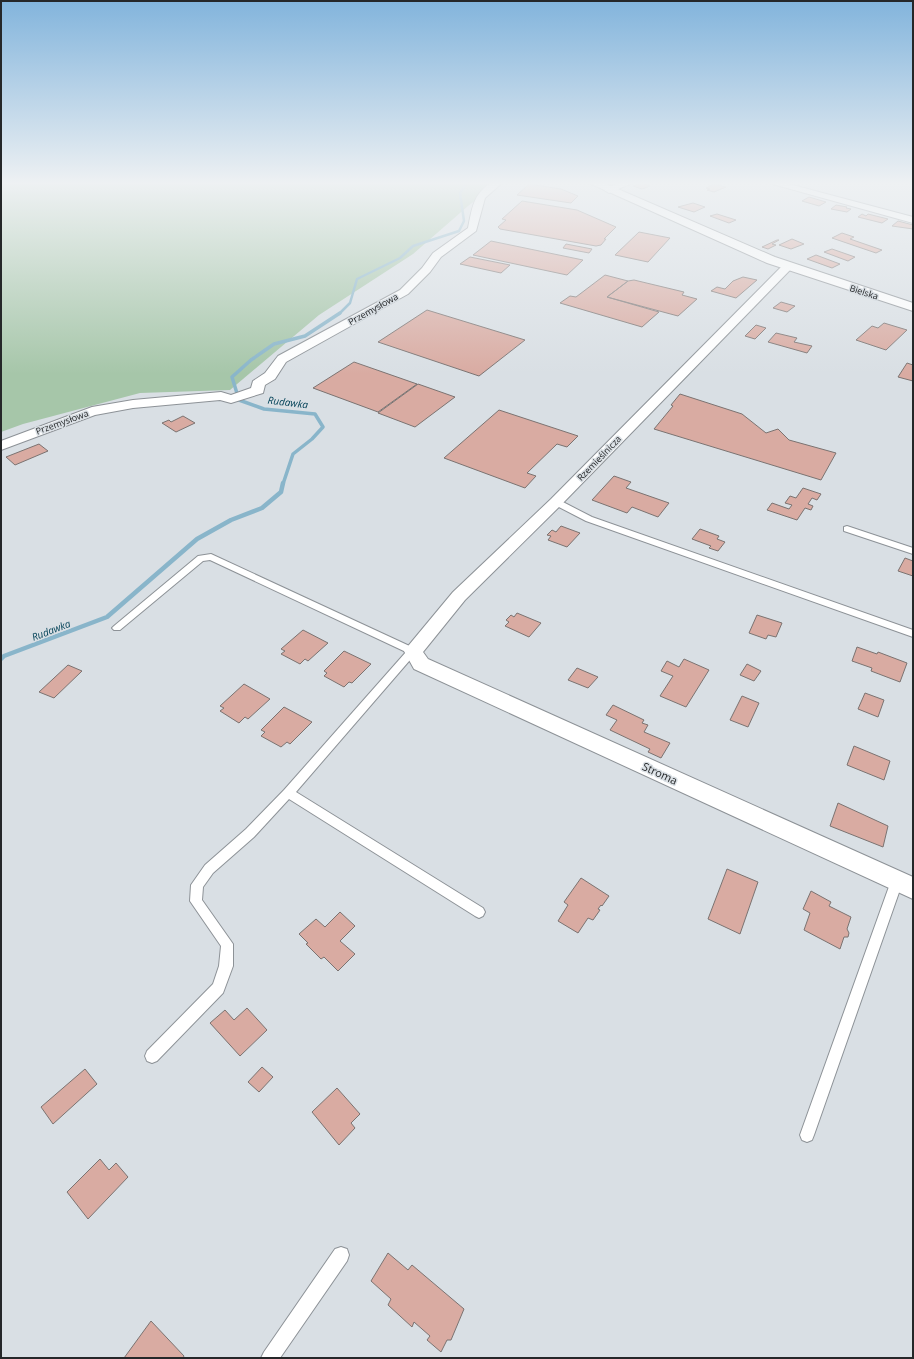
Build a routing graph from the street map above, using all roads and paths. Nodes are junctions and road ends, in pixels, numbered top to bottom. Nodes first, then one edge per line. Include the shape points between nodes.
1 (449, 246) edge
2 (739, 246) edge
3 (787, 267) junction
4 (913, 308) edge
5 (1, 446) edge
6 (556, 502) junction
7 (847, 528) dead end
8 (913, 551) edge
9 (117, 628) dead end
10 (913, 634) edge
11 (413, 651) junction
12 (288, 792) junction
13 (905, 885) edge
14 (479, 912) dead end
15 (152, 1056) dead end
16 (807, 1135) dead end
17 (341, 1255) dead end
18 (270, 1358) edge

1 - 5 street, Przemysłowa via 437,255 404,292 282,359 270,376 254,389 226,398 133,404 92,411
2 - 3 street, Bielska
3 - 4 street, Bielska
3 - 6 street, Rzemieślnicza
6 - 10 lane via 589,519
6 - 11 street, Rzemieślnicza via 459,596
7 - 8 lane
9 - 11 lane via 202,558 210,557
11 - 12 lane
11 - 13 street, Stroma via 421,664
12 - 14 lane
12 - 15 lane via 250,833 209,869 197,885 196,901 227,944 226,966 218,988
13 - 16 lane
17 - 18 lane

